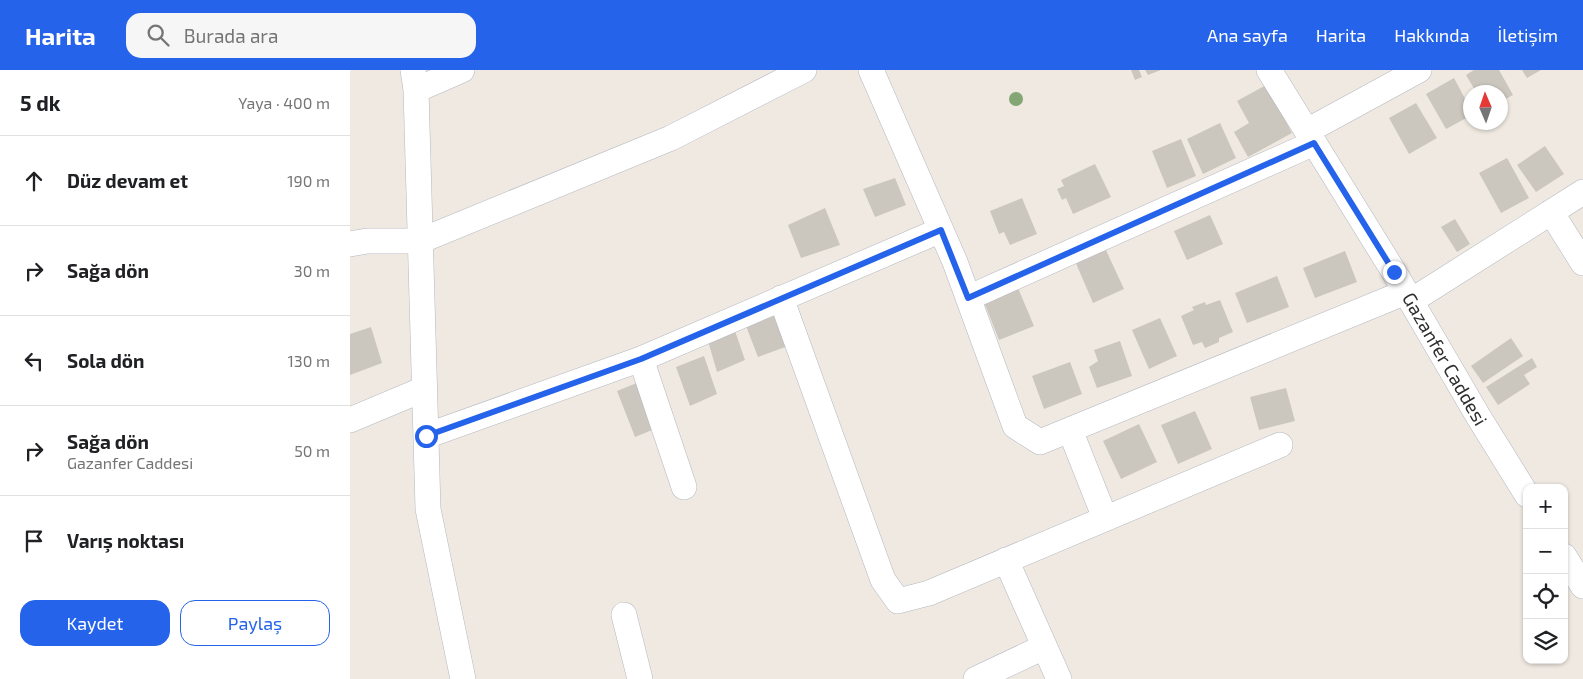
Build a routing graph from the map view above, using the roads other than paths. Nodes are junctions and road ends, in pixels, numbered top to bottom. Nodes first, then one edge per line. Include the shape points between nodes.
1 (462, 70) edge
2 (804, 70) edge
3 (871, 70) edge
4 (1269, 70) edge
5 (1419, 70) edge
6 (415, 80) edge
7 (1310, 137) junction
8 (1583, 192) edge
9 (1551, 212) junction
10 (941, 230) junction
11 (420, 241) junction
12 (350, 244) edge
13 (1583, 263) edge
14 (1409, 297) junction
15 (781, 298) junction
16 (968, 298) junction
17 (641, 359) junction
18 (424, 389) junction
19 (350, 420) edge
20 (1070, 430) junction
21 (426, 436) junction
22 (1280, 445) dead end
23 (684, 487) dead end
24 (1523, 489) edge
25 (1105, 518) junction
26 (1006, 560) junction
27 (1568, 562) edge
28 (1583, 586) edge
29 (624, 615) dead end
30 (1044, 647) junction
31 (463, 679) edge
32 (640, 679) edge
33 (976, 679) edge
34 (1059, 679) edge

1 - 6 street
2 - 11 street via 670,138
3 - 10 street
4 - 7 street, Gazanfer Caddesi
5 - 7 street
6 - 11 street
7 - 14 street, Gazanfer Caddesi
7 - 16 street
8 - 9 street
9 - 13 street
9 - 14 street
10 - 15 street
10 - 16 street
11 - 12 street
11 - 18 street
14 - 20 street
14 - 24 street, Gazanfer Caddesi
15 - 17 street
15 - 26 street via 883,580 898,601 929,593
16 - 20 street via 1014,426 1040,442
17 - 21 street
17 - 23 street
18 - 19 street
18 - 21 street
20 - 25 street
21 - 31 street via 428,509
22 - 25 street
25 - 26 street
26 - 30 street
27 - 28 street
29 - 32 street
30 - 33 street
30 - 34 street

